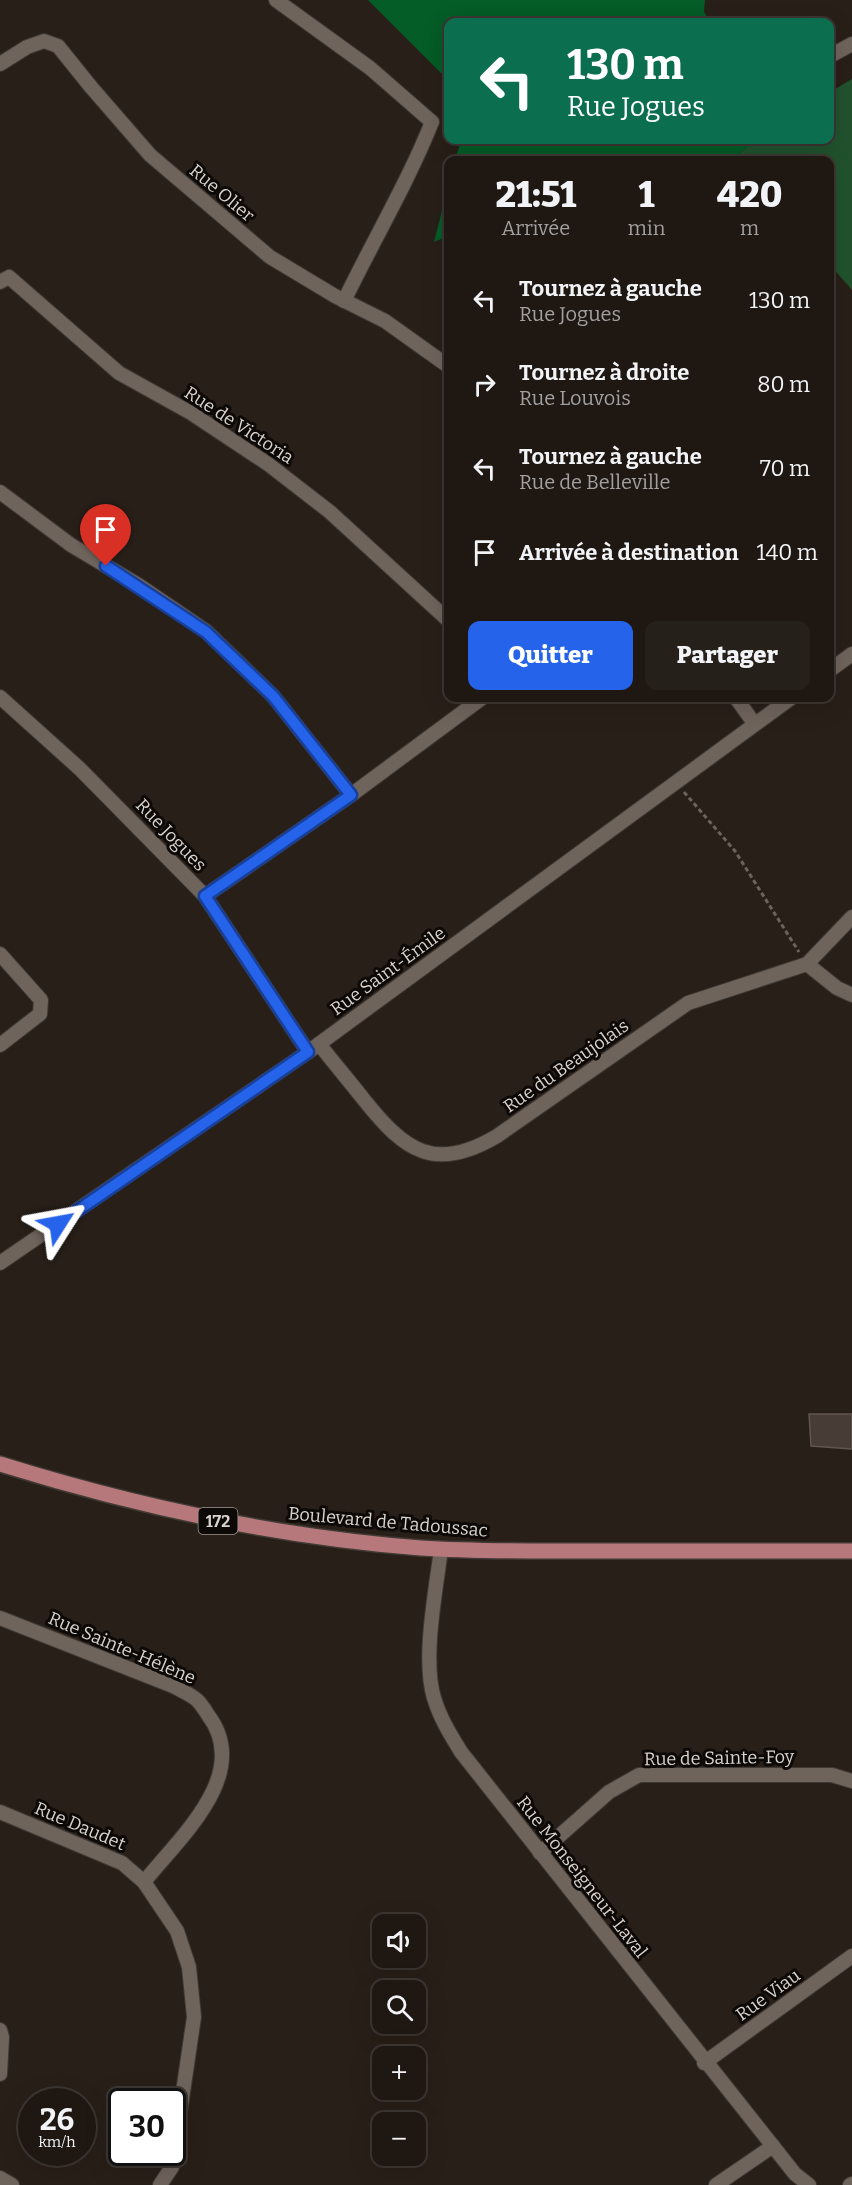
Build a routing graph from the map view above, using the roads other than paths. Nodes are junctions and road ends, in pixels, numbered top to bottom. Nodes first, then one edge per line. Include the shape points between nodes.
1 (276, 0) edge
2 (852, 44) edge
3 (834, 54) edge
4 (0, 64) edge
5 (0, 282) edge
6 (344, 301) junction
7 (444, 363) edge
8 (0, 492) edge
9 (444, 616) edge
10 (852, 654) edge
11 (834, 667) edge
12 (0, 698) edge
13 (477, 702) edge
14 (739, 702) edge
15 (785, 702) edge
16 (754, 723) junction
17 (351, 795) junction
18 (205, 896) junction
19 (852, 917) edge
20 (0, 954) edge
21 (807, 964) junction
22 (852, 995) edge
23 (0, 1045) edge
24 (313, 1048) junction
25 (0, 1263) edge
26 (0, 1464) edge
27 (441, 1549) junction
28 (852, 1551) edge
29 (0, 1617) edge
30 (852, 1781) edge
31 (0, 1812) edge
32 (540, 1853) junction
33 (144, 1882) junction
34 (852, 1956) edge
35 (0, 2030) edge
36 (705, 2063) junction
37 (0, 2074) edge
38 (773, 2146) junction
39 (0, 2178) edge
40 (12, 2185) edge
41 (160, 2185) edge
42 (716, 2185) edge
43 (809, 2185) edge

1 - 6 street via 370,68 432,122 413,169
2 - 3 street
4 - 6 street, Rue Olier via 44,41 58,46 150,155 184,186 281,266
5 - 9 street, Rue de Victoria via 9,277 119,373 191,413 268,464 330,512
6 - 7 street, Rue Olier via 394,327
8 - 17 street via 71,545 206,632 273,696
10 - 11 street
12 - 18 street, Rue Jogues via 80,769
13 - 17 street
14 - 16 street
15 - 16 street, Rue Saint-Émile
16 - 24 street, Rue Saint-Émile
17 - 18 street
18 - 24 street, Rue Jogues
19 - 21 street, Rue du Beaujolais
20 - 23 street via 41,1000 40,1014
21 - 22 street
21 - 24 street, Rue du Beaujolais via 688,1003 497,1136 481,1146 451,1154 418,1150 405,1143 386,1128
24 - 25 street, Rue Saint-Émile
26 - 27 main road, Boulevard de Tadoussac / 172 via 80,1489 183,1514 284,1532
27 - 28 main road, Boulevard de Tadoussac / 172
27 - 32 street, Rue Monseigneur-Laval via 430,1646 433,1696 461,1752
29 - 33 street, Rue Sainte-Hélène via 173,1686 198,1701 213,1721 222,1746 218,1785
30 - 32 street, Rue de Sainte-Foy via 832,1775 639,1775 609,1792
31 - 33 street, Rue Daudet via 122,1863
32 - 36 street, Rue Monseigneur-Laval
33 - 41 street, Rue Daudet via 177,1931 189,1967 194,2017 172,2167
34 - 36 street, Rue Viau
35 - 37 street
36 - 38 street, Rue Monseigneur-Laval
38 - 42 street
38 - 43 street, Rue Monseigneur-Laval
39 - 40 street

